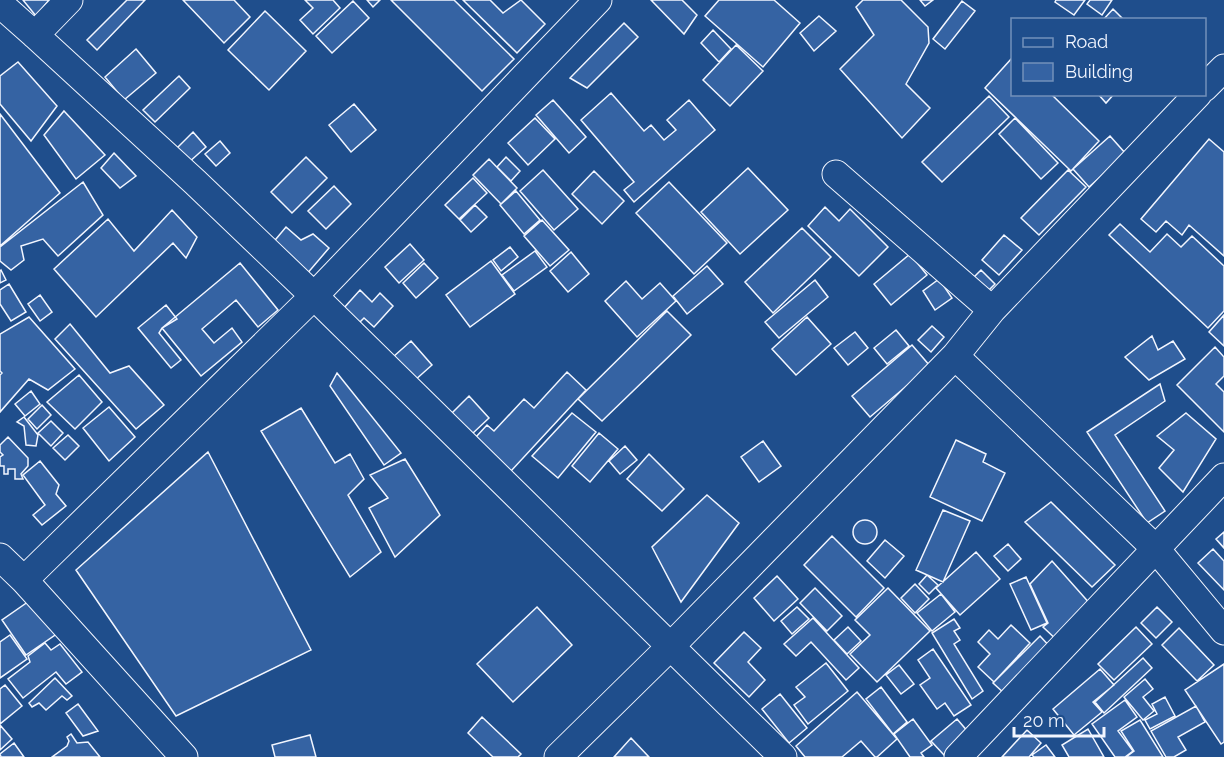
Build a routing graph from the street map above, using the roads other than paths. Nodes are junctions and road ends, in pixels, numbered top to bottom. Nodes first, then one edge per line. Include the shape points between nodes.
1 (69, 0) edge
2 (598, 0) edge
3 (2, 10) edge
4 (35, 35) junction
5 (1224, 68) edge
6 (1206, 86) edge
7 (1196, 96) edge
8 (836, 174) dead end
9 (314, 296) junction
10 (992, 310) junction
11 (955, 356) junction
12 (1224, 477) edge
13 (1156, 549) junction
14 (0, 557) edge
15 (24, 580) junction
16 (1224, 632) edge
17 (671, 646) junction
18 (184, 757) edge
19 (558, 757) edge
20 (783, 757) edge
21 (958, 757) edge

1 - 4 street
2 - 9 street
3 - 4 street
4 - 9 street
5 - 6 street
7 - 10 street
8 - 10 street
9 - 15 street
9 - 17 street
10 - 11 street
11 - 13 street
11 - 17 street
12 - 13 street
13 - 16 street
13 - 21 street
14 - 15 street
15 - 18 street
17 - 19 street
17 - 20 street

